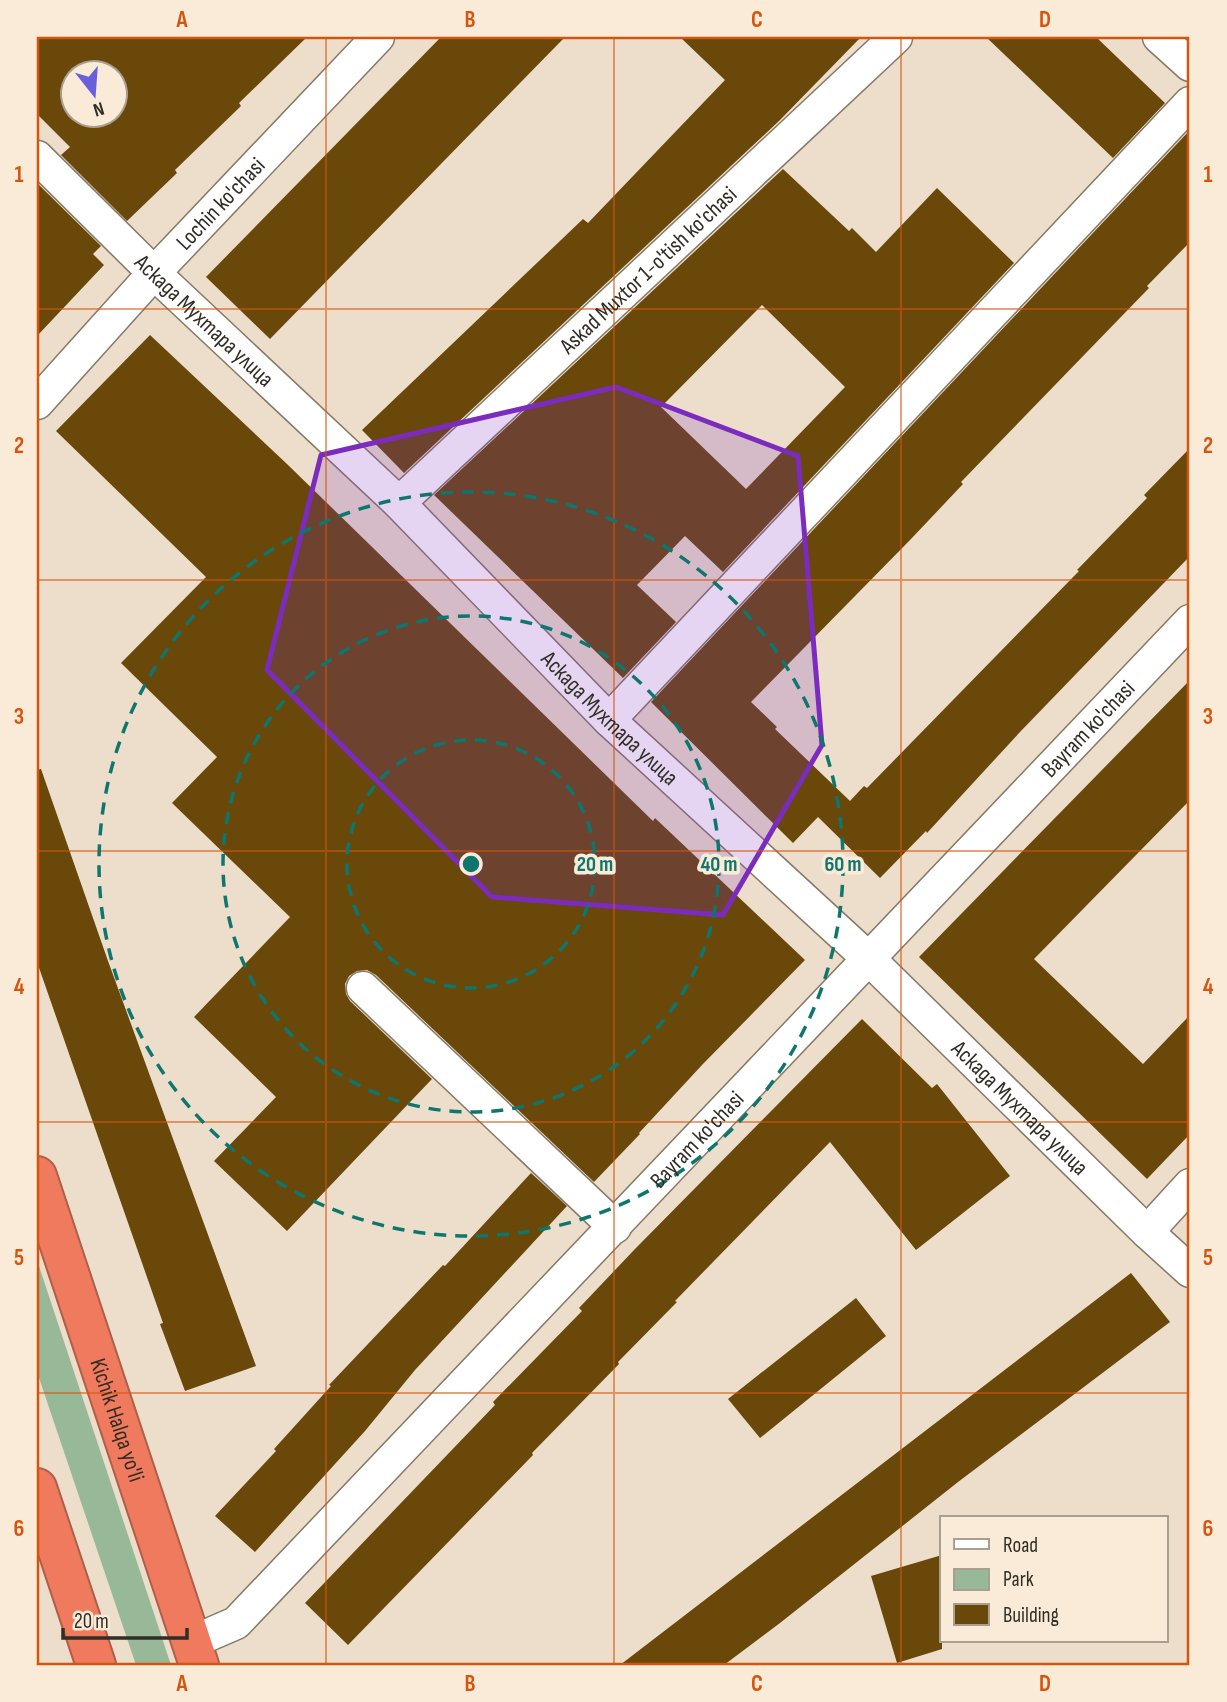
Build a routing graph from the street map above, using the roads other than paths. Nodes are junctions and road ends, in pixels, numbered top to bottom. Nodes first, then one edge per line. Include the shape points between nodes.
1 (378, 37) edge
2 (896, 37) edge
3 (1159, 37) edge
4 (1190, 65) edge
5 (1190, 103) edge
6 (37, 157) edge
7 (154, 273) junction
8 (37, 403) edge
9 (399, 503) junction
10 (1190, 621) edge
11 (609, 720) junction
12 (869, 959) junction
13 (363, 988) dead end
14 (37, 1176) edge
15 (1190, 1185) edge
16 (615, 1227) junction
17 (1147, 1232) junction
18 (1190, 1271) edge
19 (37, 1488) edge
20 (195, 1654) edge
21 (96, 1665) edge

1 - 7 street, Lochin ko'chasi
2 - 9 street, Askad Muxtor 1-o'tish ko'chasi
3 - 4 street
5 - 11 street
6 - 7 street, Аскада Мухтара улица
7 - 8 street, Lochin ko'chasi
7 - 9 street, Аскада Мухтара улица
9 - 11 street, Аскада Мухтара улица
10 - 12 street, Bayram ko'chasi
11 - 12 street, Аскада Мухтара улица
12 - 16 street, Bayram ko'chasi
12 - 17 street, Аскада Мухтара улица
13 - 16 street
14 - 20 highway, Kichik Halqa yo'li
15 - 17 street
16 - 20 street, Bayram ko'chasi via 236,1623
17 - 18 street, Аскада Мухтара улица
19 - 21 highway

